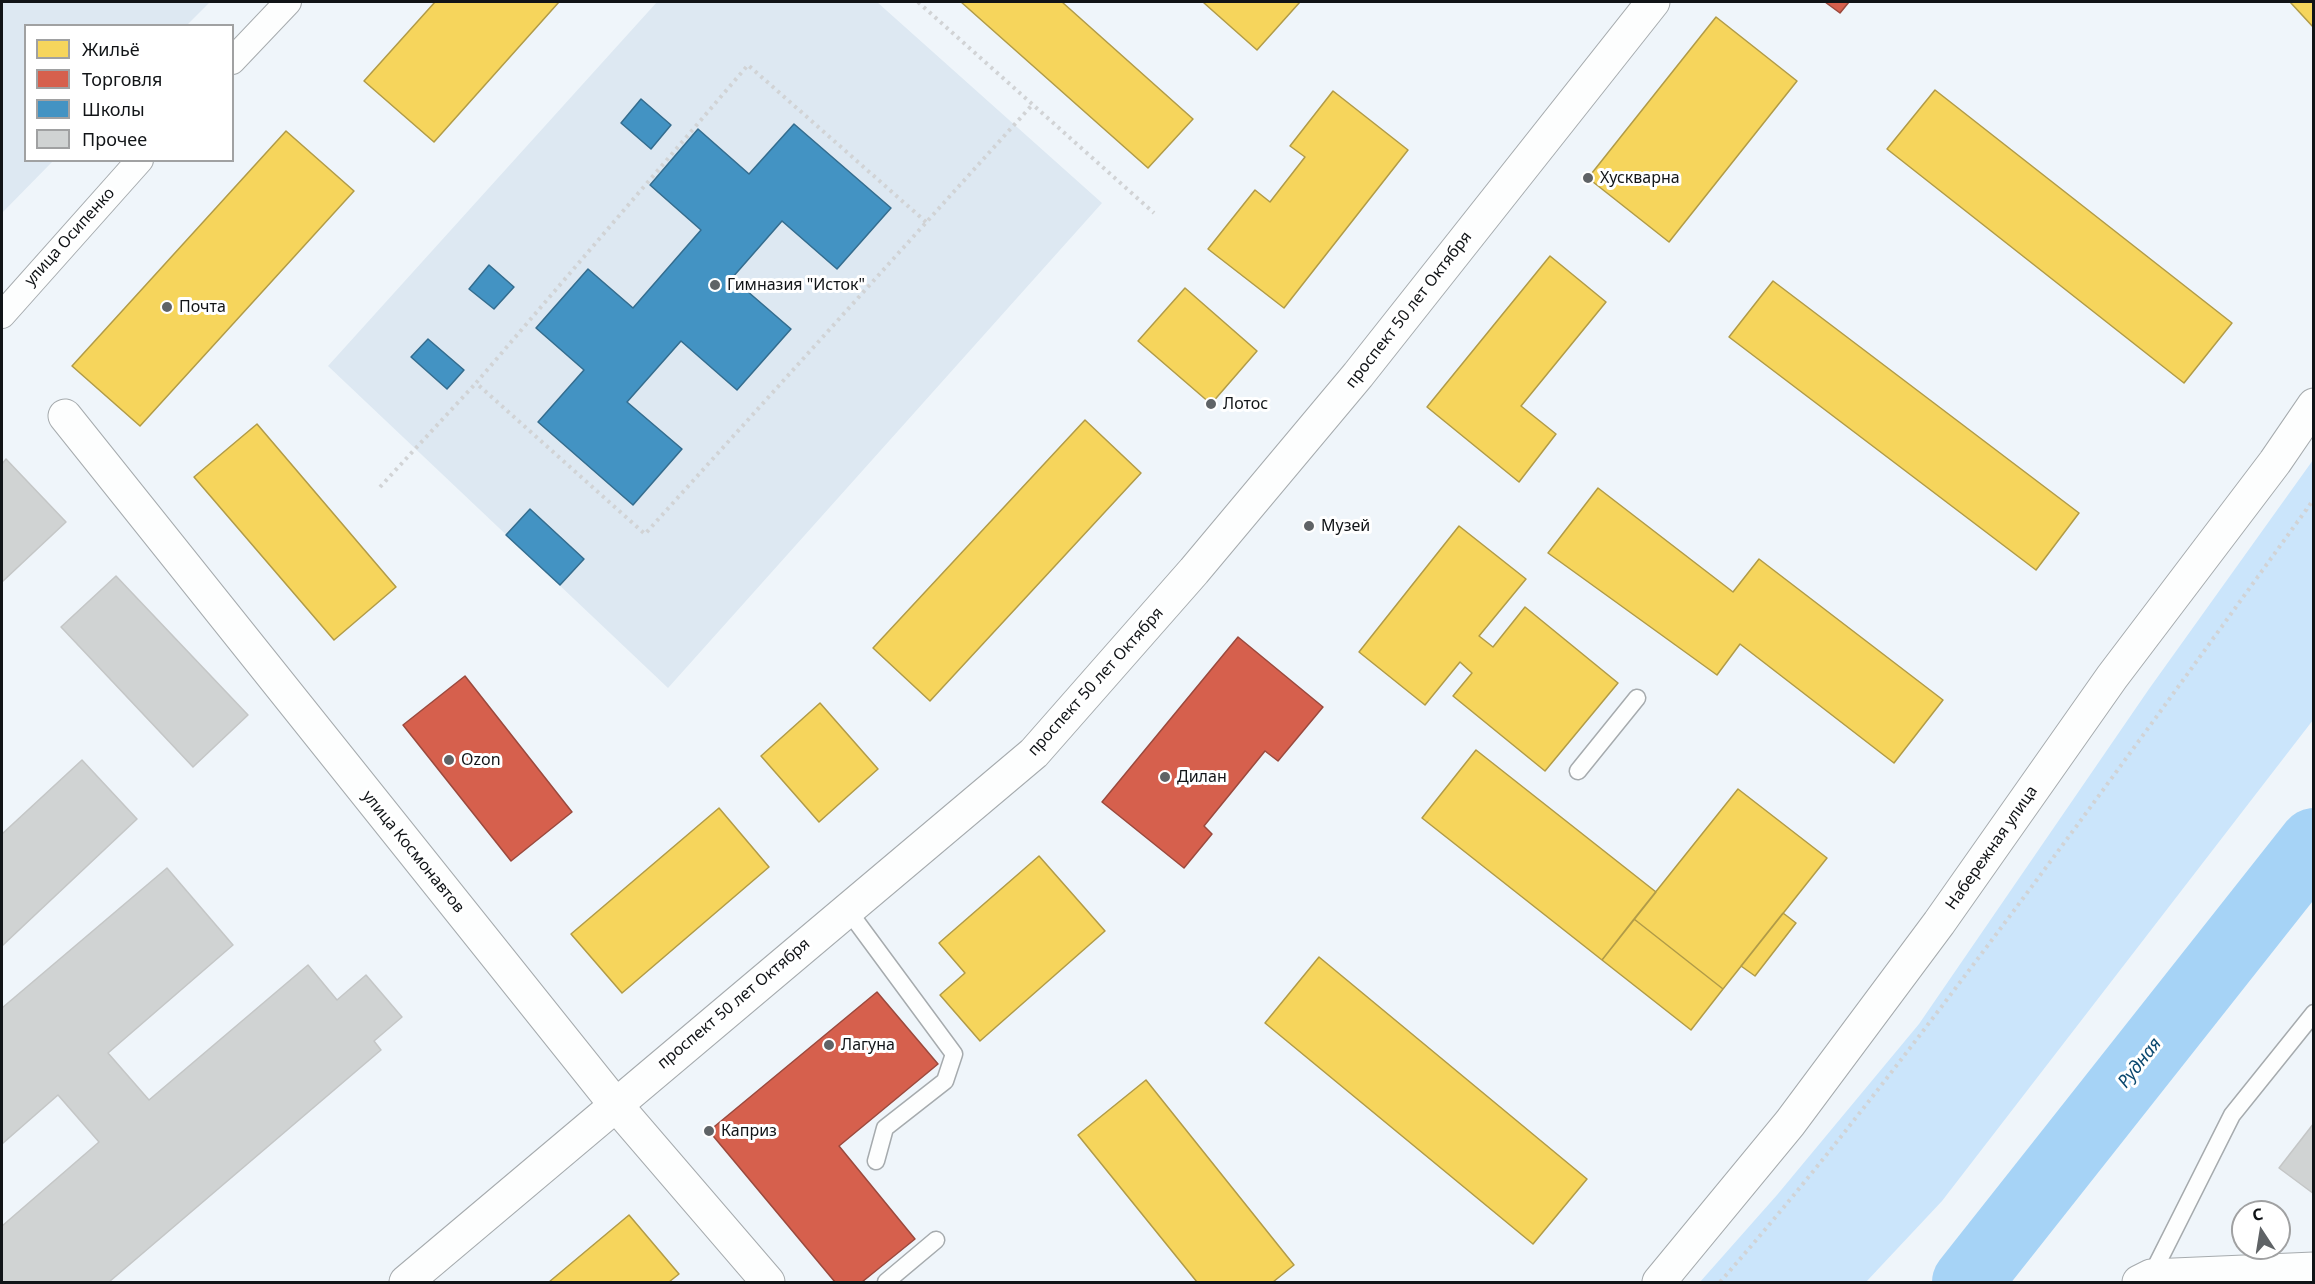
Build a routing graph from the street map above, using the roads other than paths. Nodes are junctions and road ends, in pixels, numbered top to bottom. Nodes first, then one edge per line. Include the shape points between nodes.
1 (288, 2) edge
2 (1653, 2) edge
3 (234, 59) edge
4 (138, 162) edge
5 (2, 315) edge
6 (2313, 405) edge
7 (65, 416) dead end
8 (1636, 698) dead end
9 (1578, 771) dead end
10 (847, 909) junction
11 (2313, 1013) edge
12 (615, 1104) junction
13 (876, 1161) dead end
14 (936, 1240) dead end
15 (2313, 1269) edge
16 (2145, 1279) edge
17 (406, 1282) edge
18 (768, 1282) edge
19 (886, 1282) edge
20 (1659, 1282) edge

1 - 3 street
2 - 10 main road, проспект 50 лет Октября via 1358,375 1194,572 1034,753
4 - 5 street, улица Осипенко
6 - 20 main road, Набережная улица via 1790,1123
7 - 12 main road, улица Космонавтов
8 - 9 lane
10 - 12 main road, проспект 50 лет Октября
10 - 13 lane via 954,1054 945,1081 885,1128
11 - 16 lane via 2232,1115
12 - 17 main road, проспект 50 лет Октября
12 - 18 main road, улица Космонавтов
14 - 19 lane
15 - 16 main road

